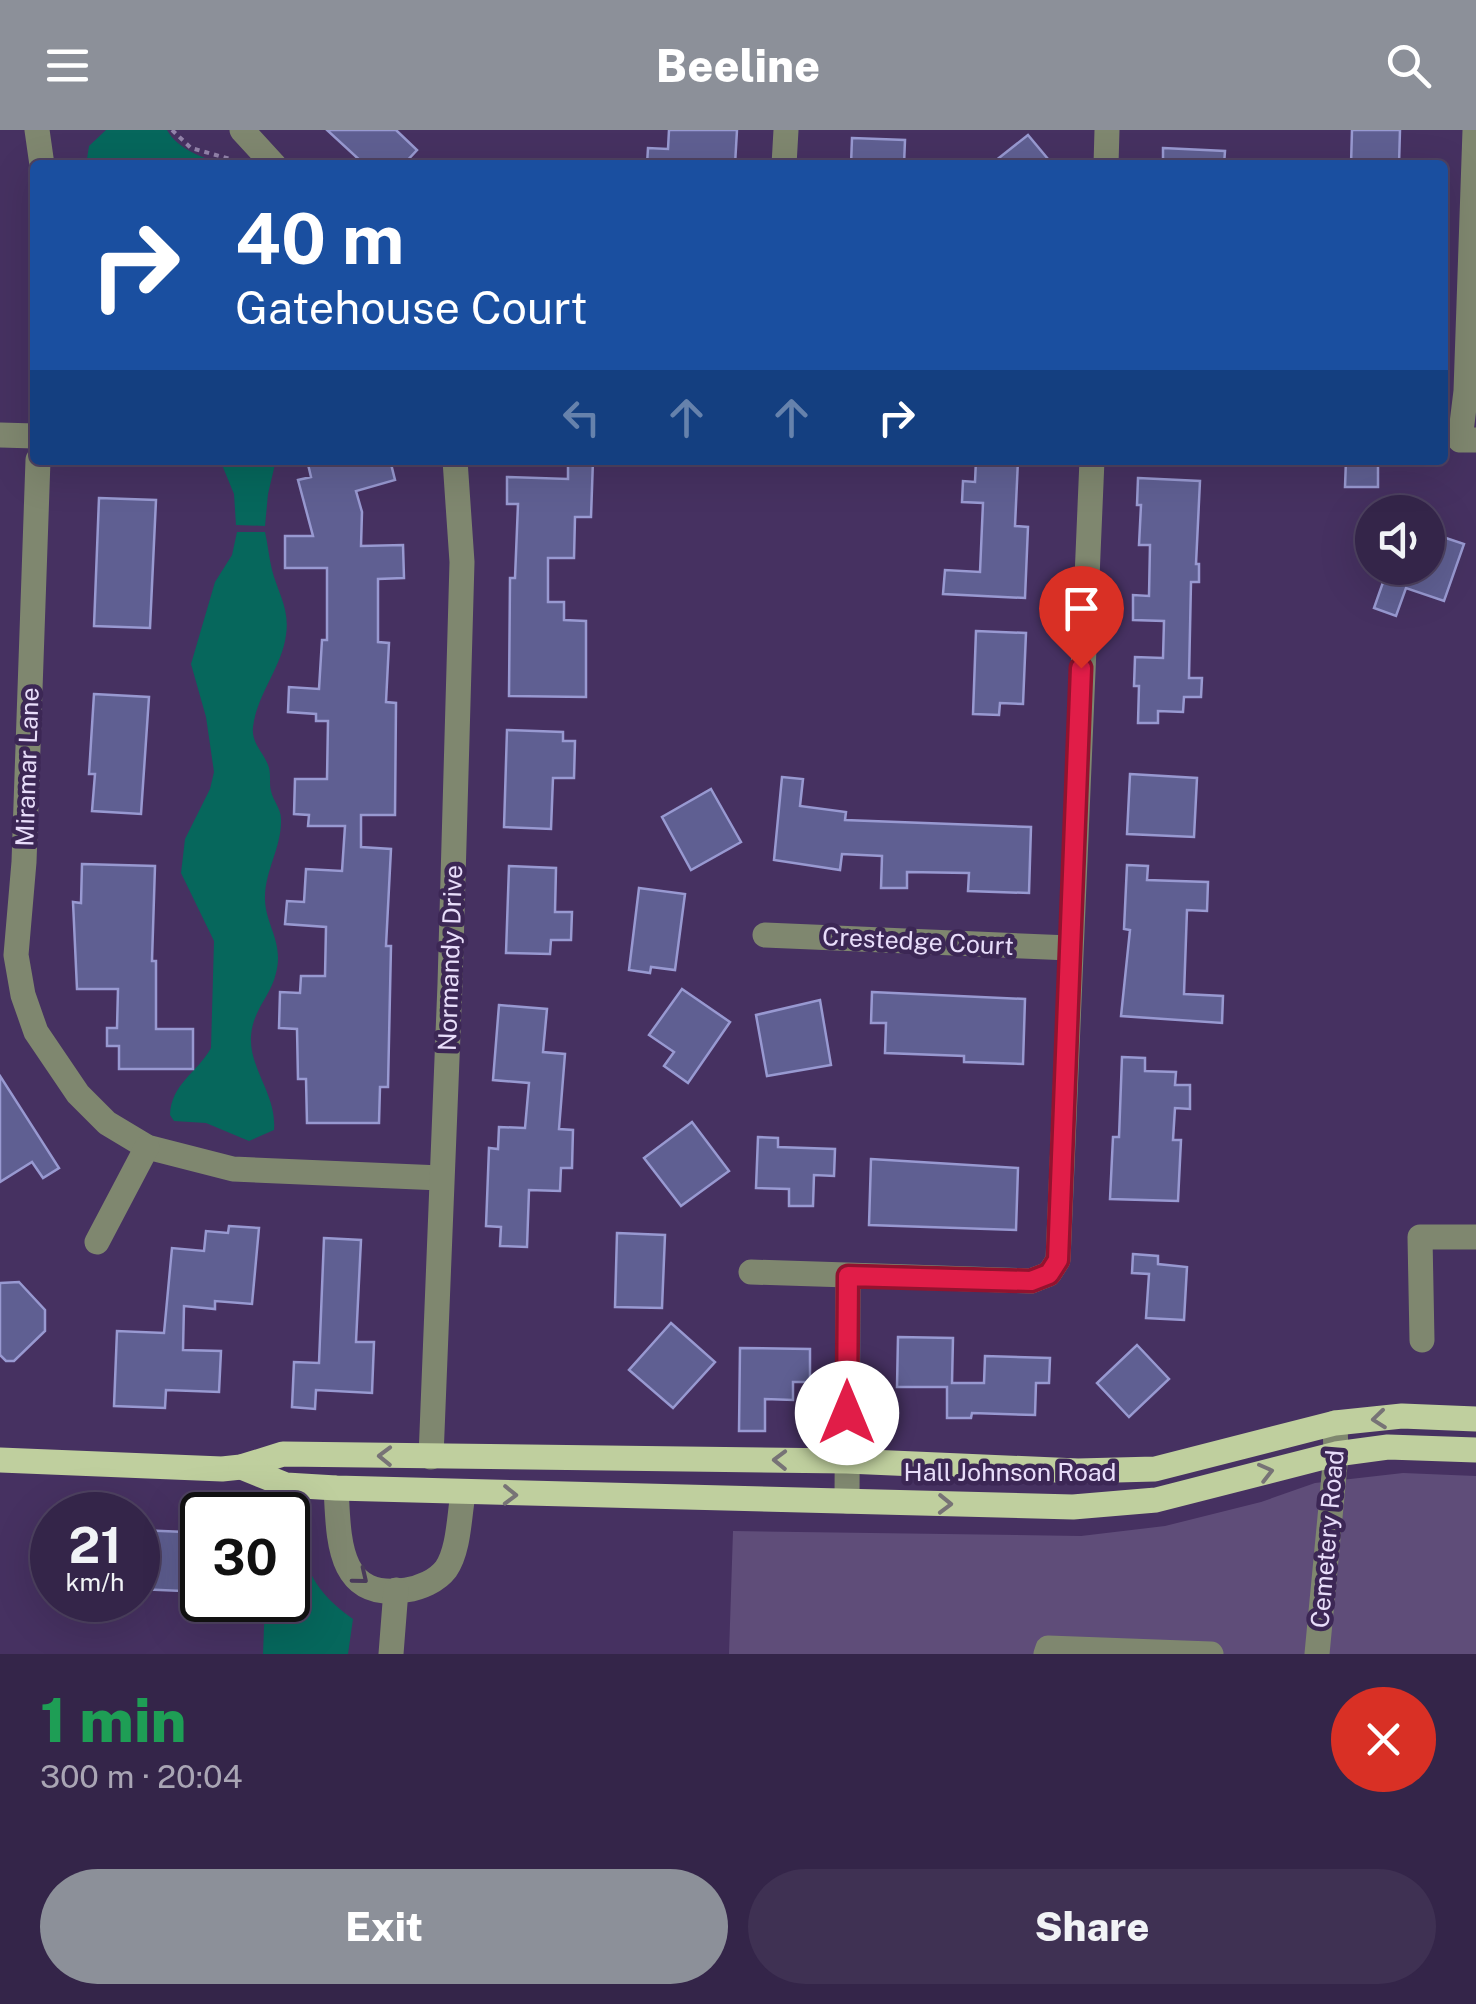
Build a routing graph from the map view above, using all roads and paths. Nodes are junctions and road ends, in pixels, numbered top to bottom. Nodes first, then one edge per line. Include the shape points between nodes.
1 (37, 130) edge
2 (172, 130) edge
3 (242, 130) edge
4 (786, 130) edge
5 (1107, 130) edge
6 (1475, 130) edge
7 (41, 160) edge
8 (230, 160) edge
9 (269, 160) edge
10 (784, 160) edge
11 (1106, 160) edge
12 (0, 435) edge
13 (30, 436) edge
14 (1468, 440) edge
15 (38, 465) edge
16 (455, 465) edge
17 (1092, 465) edge
18 (12, 862) edge
19 (765, 934) dead end
20 (1070, 948) junction
21 (147, 1147) junction
22 (441, 1178) junction
23 (1476, 1236) edge
24 (97, 1242) dead end
25 (751, 1272) dead end
26 (848, 1276) junction
27 (1422, 1340) dead end
28 (1476, 1419) edge
29 (1335, 1424) junction
30 (1476, 1450) edge
31 (1336, 1454) junction
32 (431, 1457) junction
33 (0, 1460) edge
34 (847, 1461) junction
35 (241, 1467) junction
36 (336, 1488) junction
37 (464, 1494) junction
38 (847, 1502) junction
39 (396, 1590) junction
40 (390, 1654) edge
41 (1046, 1654) edge
42 (1211, 1654) edge
43 (1317, 1654) edge

1 - 7 street
2 - 8 path via 191,148
3 - 9 street
4 - 10 street
5 - 11 street
6 - 14 street
12 - 13 street
15 - 18 street, Miramar Lane
16 - 22 street, Normandy Drive via 462,562
17 - 20 street
18 - 21 street, Miramar Lane via 16,955 36,1032 78,1094
19 - 20 street, Crestedge Court
20 - 26 street via 1058,1260 1042,1279
21 - 22 street, Miramar Lane via 233,1169
21 - 24 street
22 - 32 street, Normandy Drive
23 - 27 street via 1420,1238
25 - 26 street
26 - 34 street
28 -> 29 main road, Hall Johnson Road via 1402,1416
29 - 31 street, Cemetery Road
29 - 34 main road, Hall Johnson Road via 1155,1469
30 - 31 main road, Hall Johnson Road
38 -> 31 main road, Hall Johnson Road via 1073,1507 1156,1500
31 - 43 street, Cemetery Road
34 -> 32 main road, Hall Johnson Road
32 -> 35 main road, Hall Johnson Road via 283,1454
33 - 35 main road, Hall Johnson Road
34 - 38 street
35 - 36 main road, Hall Johnson Road via 286,1485
36 - 37 main road, Hall Johnson Road
36 -> 39 street via 347,1566 362,1583
37 -> 38 main road, Hall Johnson Road
37 - 39 street via 446,1569 425,1585
39 - 40 street
41 - 42 street via 1048,1648

